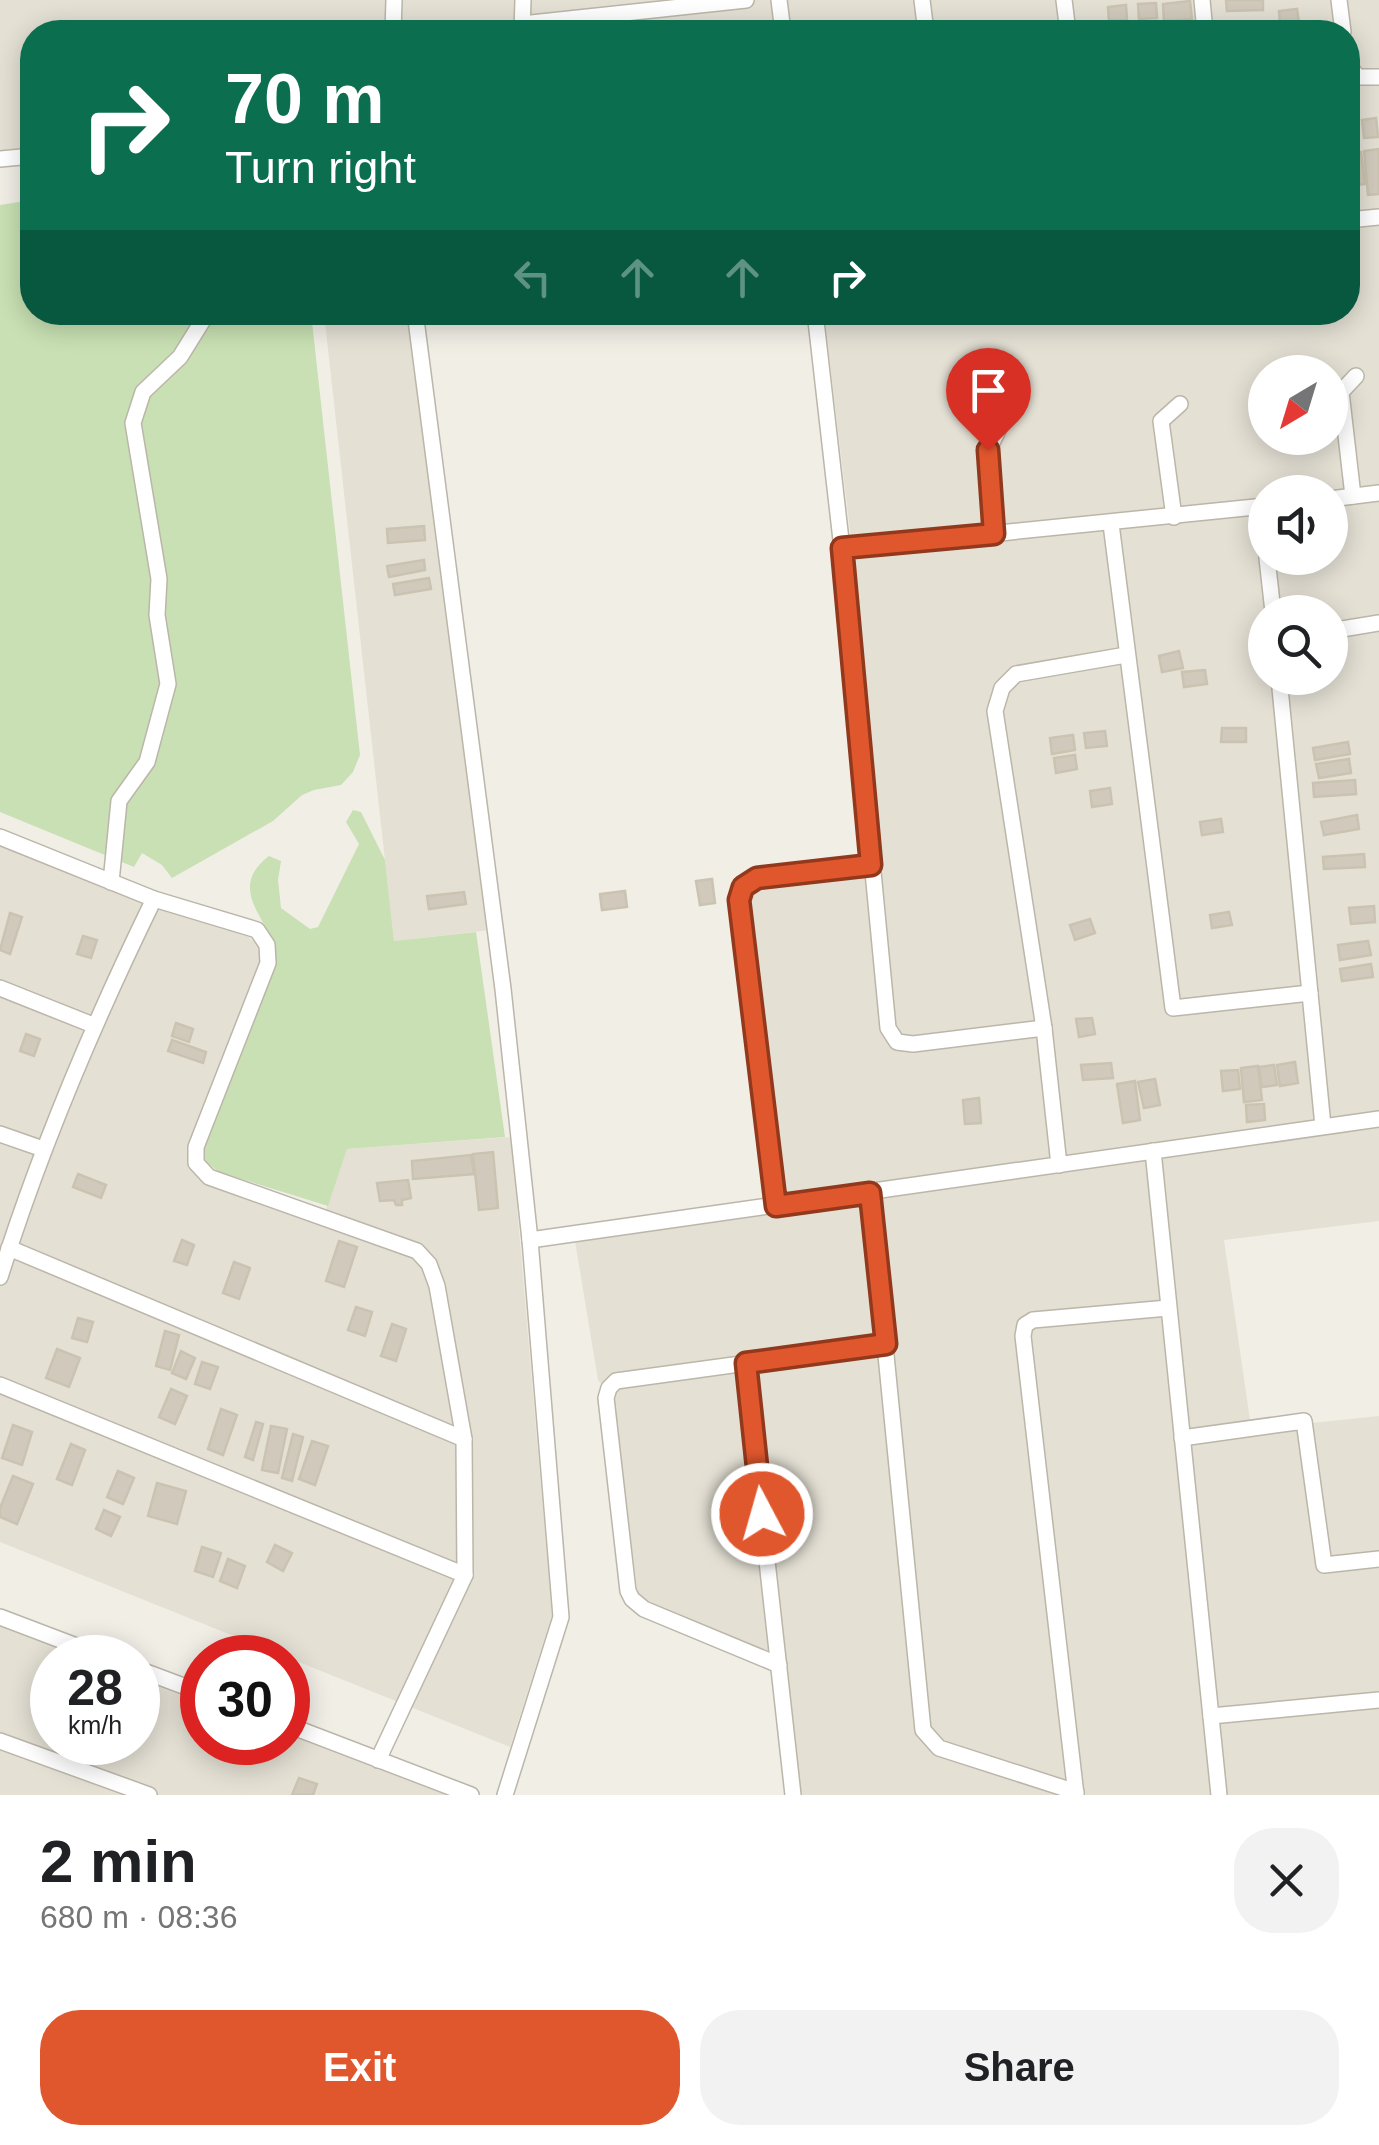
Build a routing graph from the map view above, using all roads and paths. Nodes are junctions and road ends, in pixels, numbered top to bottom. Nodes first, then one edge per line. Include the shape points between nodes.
1 (746, 0) edge
2 (586, 20) edge
3 (200, 325) edge
4 (417, 325) edge
5 (816, 325) edge
6 (1356, 376) dead end
7 (1180, 404) dead end
8 (1000, 426) dead end
9 (1379, 493) edge
10 (1353, 496) junction
11 (1348, 497) edge
12 (1248, 508) edge
13 (1174, 517) junction
14 (1111, 524) junction
15 (994, 534) junction
16 (842, 548) junction
17 (1379, 624) edge
18 (1348, 628) edge
19 (1126, 655) junction
20 (1281, 695) edge
21 (0, 836) edge
22 (871, 865) junction
23 (111, 882) junction
24 (154, 899) junction
25 (0, 988) edge
26 (1310, 992) junction
27 (93, 1025) junction
28 (1044, 1028) junction
29 (1379, 1120) edge
30 (1323, 1126) junction
31 (0, 1134) edge
32 (43, 1149) junction
33 (1152, 1151) junction
34 (1060, 1165) junction
35 (870, 1193) junction
36 (776, 1206) junction
37 (530, 1240) junction
38 (9, 1248) junction
39 (0, 1277) edge
40 (1168, 1308) junction
41 (886, 1344) junction
42 (746, 1363) junction
43 (0, 1384) edge
44 (1182, 1438) junction
45 (464, 1439) junction
46 (1379, 1559) edge
47 (465, 1575) junction
48 (0, 1617) edge
49 (47, 1635) edge
50 (779, 1666) junction
51 (1379, 1700) edge
52 (1210, 1716) junction
53 (310, 1734) edge
54 (0, 1741) edge
55 (378, 1760) junction
56 (1076, 1794) edge
57 (149, 1795) edge
58 (471, 1795) edge
59 (504, 1795) edge
60 (794, 1795) edge
61 (1219, 1795) edge

1 - 2 street
3 - 23 street via 180,358 143,392 133,423 159,579 168,684 146,762 119,801
4 - 37 street via 504,989
5 - 16 street
6 - 10 street via 1341,392
7 - 13 street via 1161,421
8 - 15 street via 988,450
9 - 10 street
10 - 11 street
12 - 13 street
13 - 14 street
14 - 15 street
14 - 19 street
15 - 16 street
16 - 22 street
17 - 18 street
19 - 26 street via 1173,1008
19 - 28 street via 1016,674 1002,688 995,711
20 - 26 street
21 - 23 street
22 - 28 street via 888,1028 897,1042
22 - 36 street via 757,878 743,887 739,900
23 - 24 street
24 - 27 street
24 - 45 street via 257,930 268,945 268,963 196,1147 196,1164 209,1177 417,1251 437,1286
25 - 27 street
26 - 30 street
27 - 32 street
28 - 34 street
29 - 30 street
30 - 33 street
31 - 32 street
32 - 38 street
33 - 34 street
33 - 40 street
34 - 35 street
35 - 36 street
35 - 41 street
36 - 37 street
37 - 59 street via 561,1617
38 - 39 street
38 - 45 street
40 - 44 street
40 - 56 street via 1025,1325
41 - 42 street
41 - 56 street via 924,1730 939,1748
42 - 50 street
42 - 50 street via 616,1381 606,1398 632,1599
43 - 47 street
44 - 46 street via 1304,1421 1324,1565
44 - 52 street
45 - 47 street
47 - 55 street
48 - 49 street
50 - 60 street
51 - 52 street
52 - 61 street
53 - 55 street
54 - 57 street
55 - 58 street

